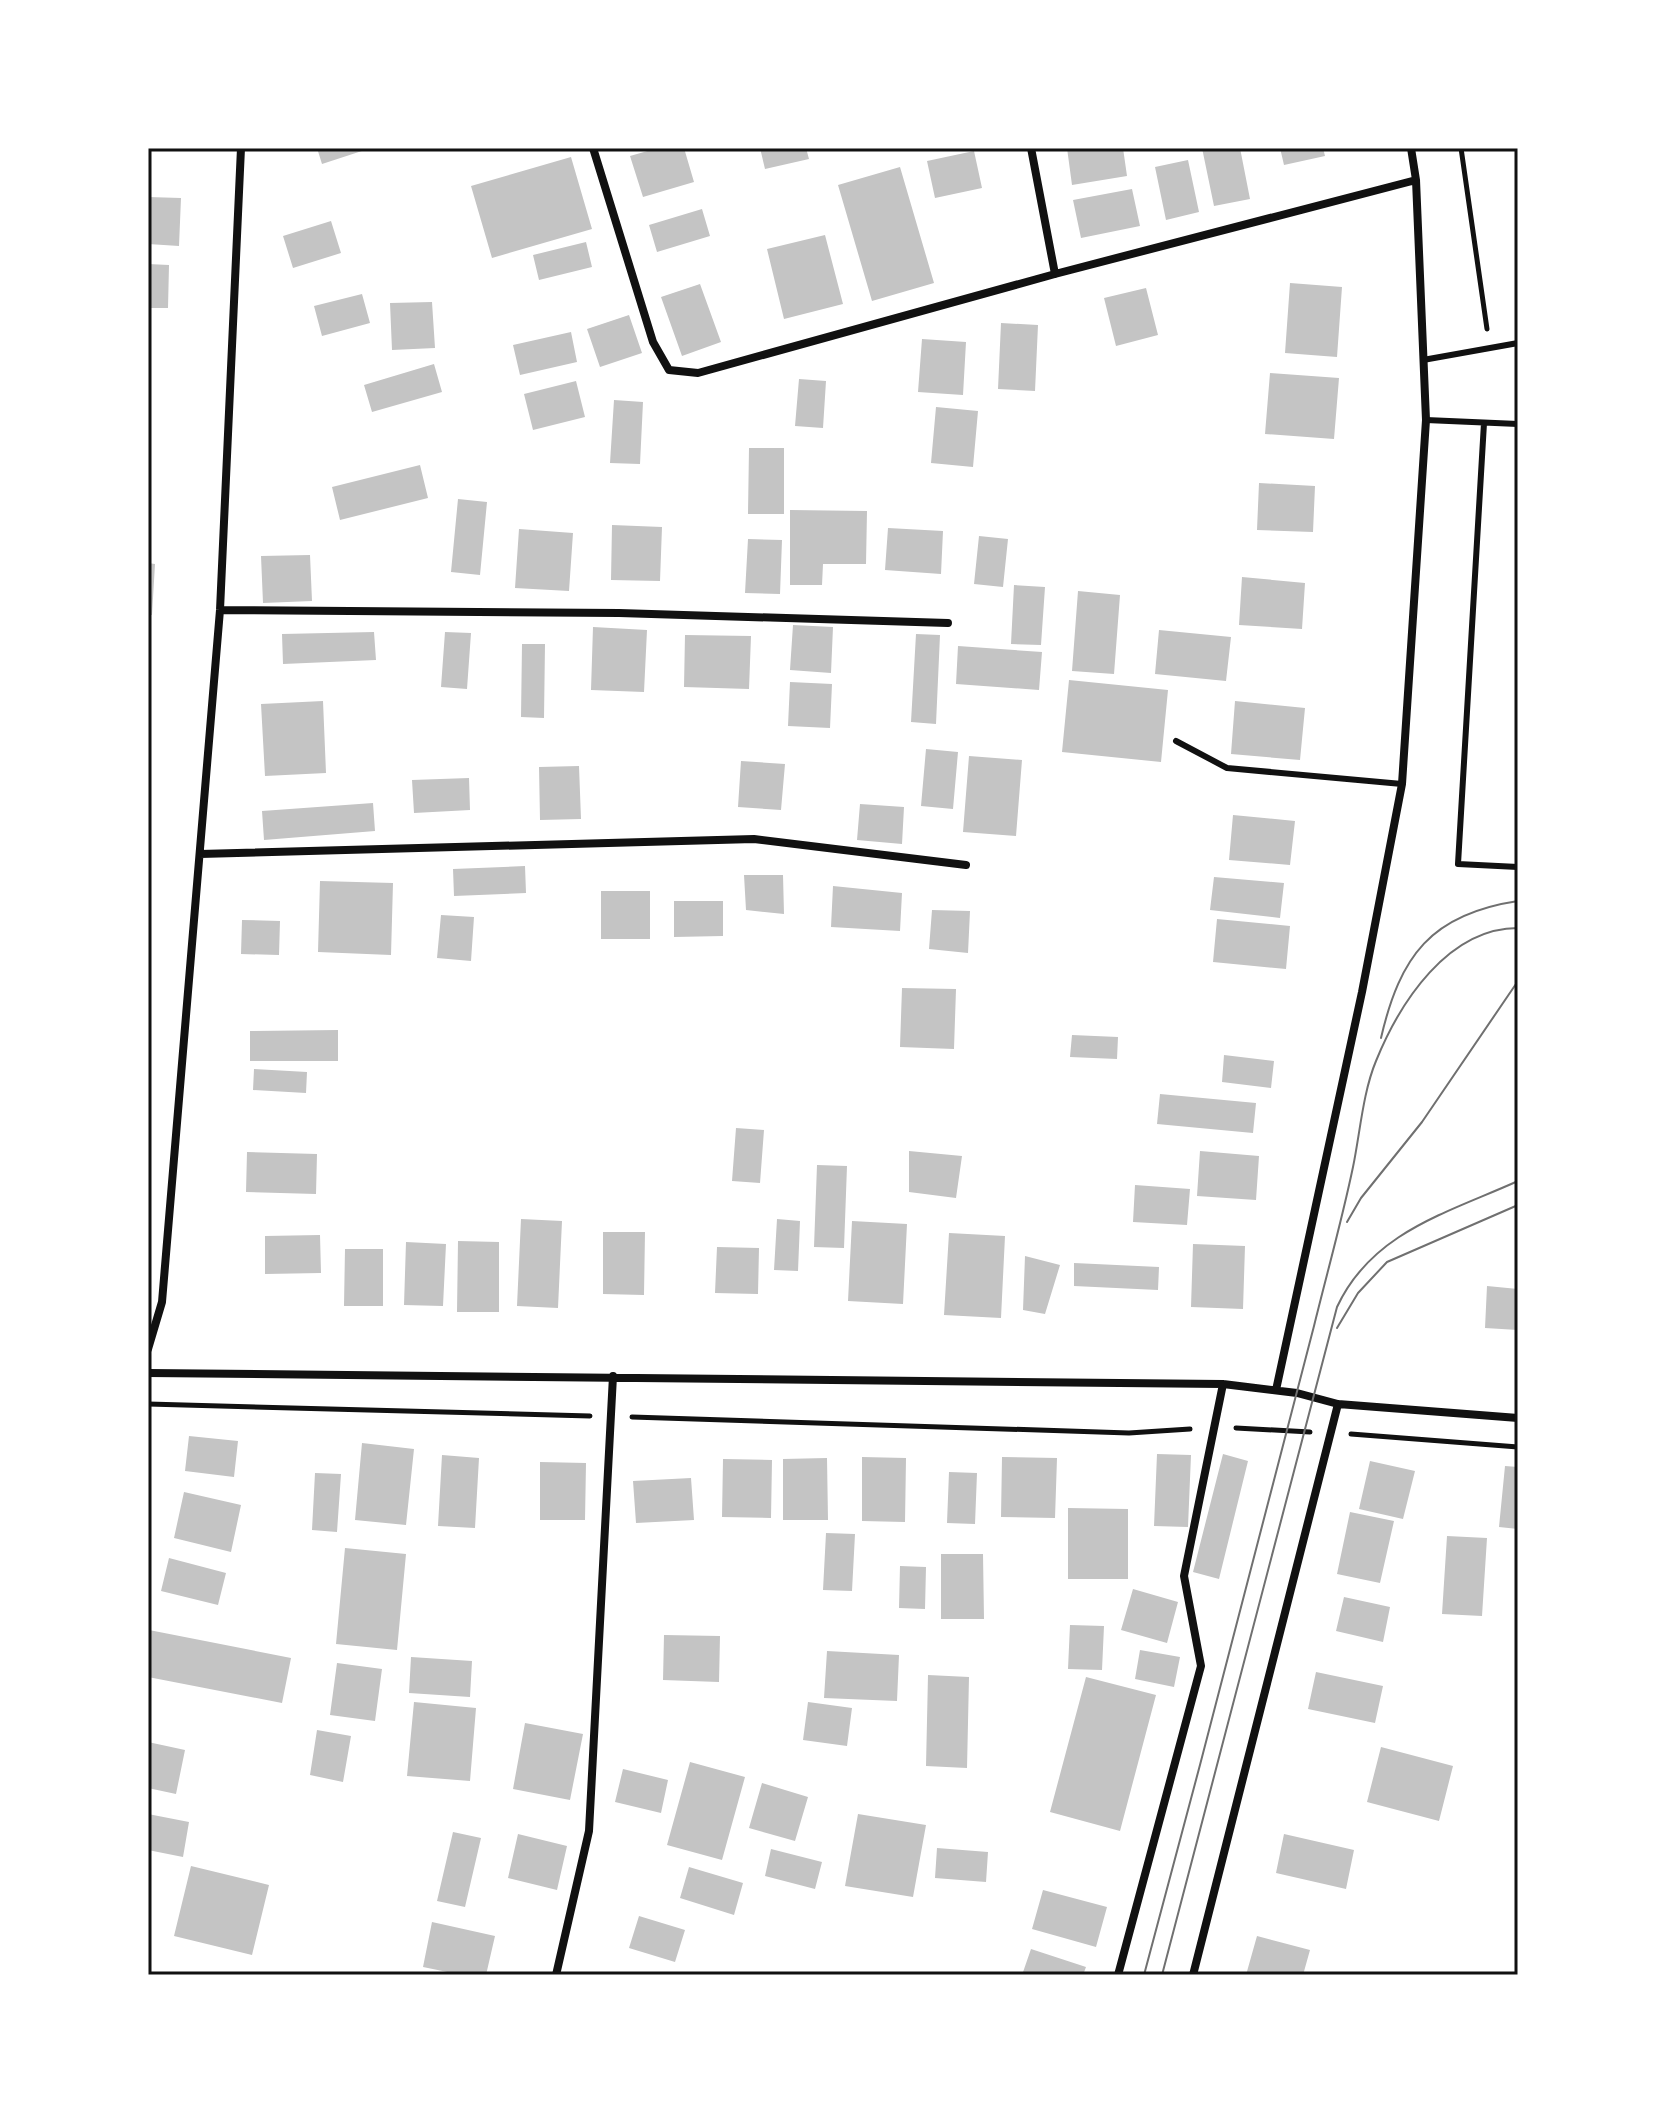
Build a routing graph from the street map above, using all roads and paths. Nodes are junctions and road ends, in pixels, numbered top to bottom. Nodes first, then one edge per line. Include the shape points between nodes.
1 (241, 148) edge
2 (593, 148) edge
3 (1031, 148) edge
4 (1411, 148) edge
5 (1461, 148) edge
6 (1416, 180) junction
7 (1055, 274) junction
8 (1518, 343) edge
9 (1489, 348) junction
10 (1423, 360) junction
11 (1426, 420) junction
12 (1484, 423) junction
13 (1518, 424) edge
14 (220, 610) junction
15 (948, 623) dead end
16 (1176, 741) dead end
17 (1402, 784) junction
18 (200, 854) junction
19 (966, 865) dead end
20 (1518, 867) edge
21 (148, 1349) edge
22 (148, 1373) edge
23 (613, 1376) junction
24 (1223, 1384) junction
25 (1276, 1390) junction
26 (148, 1404) edge
27 (1338, 1404) junction
28 (611, 1416) junction
29 (1518, 1418) edge
30 (1214, 1427) junction
31 (1331, 1432) junction
32 (1518, 1447) edge
33 (556, 1975) edge
34 (1118, 1975) edge
35 (1193, 1975) edge

1 - 14 street
2 - 7 street via 653,342 669,370 698,373
3 - 7 street
4 - 6 street
5 - 9 path
6 - 7 street
6 - 10 street
8 - 9 lane
9 - 10 lane
10 - 11 street
11 - 12 lane
11 - 17 street
12 - 13 lane
12 - 20 lane via 1458,864
14 - 15 street via 619,613
14 - 18 street
16 - 17 lane via 1227,768
17 - 25 street
18 - 19 street via 754,839
18 - 21 street via 162,1302
22 - 23 street
23 - 24 street
23 - 28 street
24 - 25 street
24 - 30 street
25 - 27 street
26 - 28 path
27 - 29 street
27 - 31 street
28 - 30 path via 1129,1433
28 - 33 street via 589,1831
30 - 31 path
30 - 34 street via 1184,1576 1201,1666
31 - 32 path
31 - 35 street

